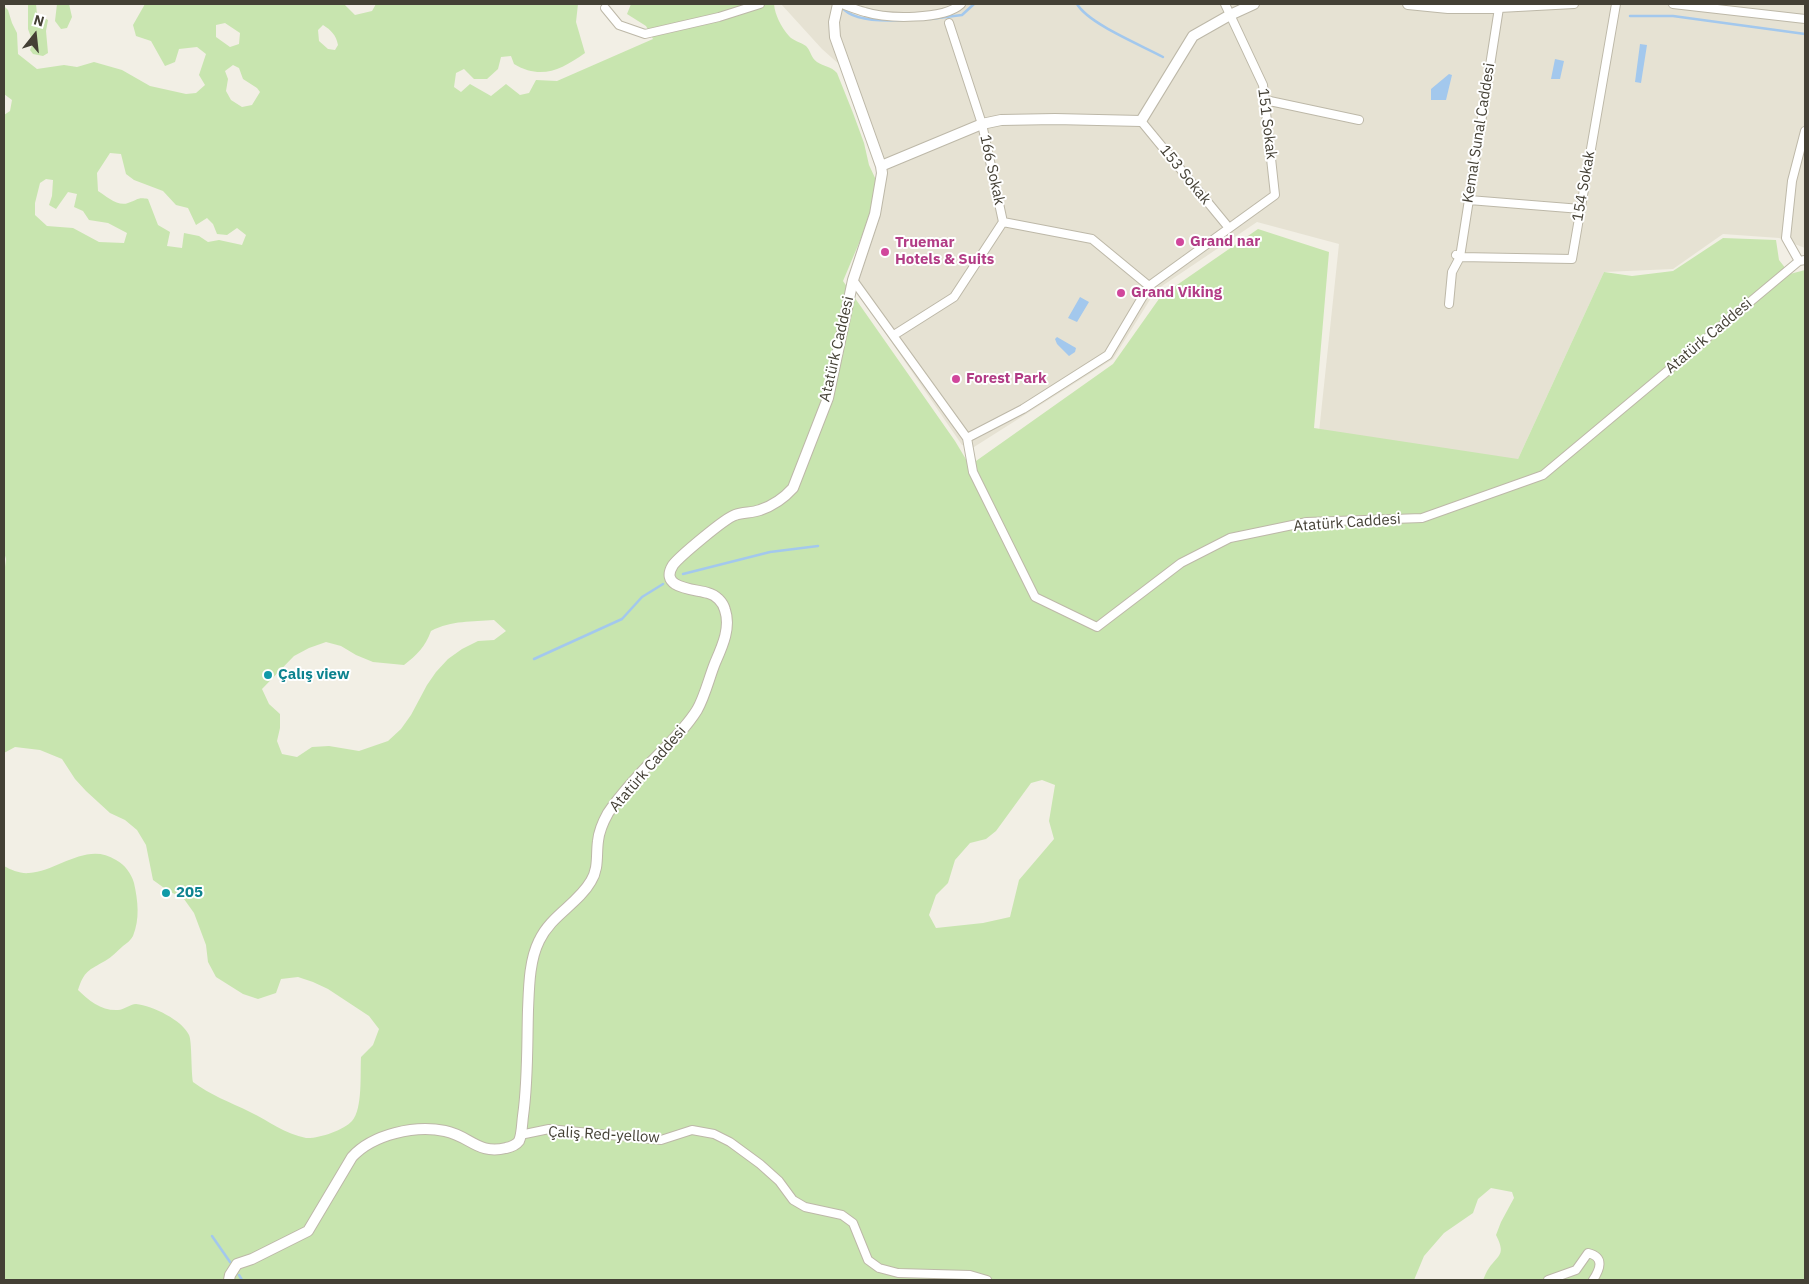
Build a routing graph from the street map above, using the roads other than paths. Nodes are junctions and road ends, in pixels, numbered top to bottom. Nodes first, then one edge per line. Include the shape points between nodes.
1 (760, 4) edge
2 (838, 4) edge
3 (842, 4) edge
4 (960, 4) edge
5 (1225, 4) edge
6 (1254, 4) edge
7 (1408, 4) edge
8 (1574, 4) edge
9 (1616, 4) edge
10 (1673, 4) edge
11 (1499, 5) edge
12 (605, 8) dead end
13 (1230, 15) junction
14 (1805, 19) edge
15 (949, 23) dead end
16 (1265, 100) junction
17 (1359, 120) dead end
18 (1141, 121) junction
19 (982, 124) junction
20 (1805, 131) edge
21 (1804, 142) edge
22 (881, 166) junction
23 (1469, 200) junction
24 (1581, 209) junction
25 (1003, 222) junction
26 (1229, 228) junction
27 (1458, 256) junction
28 (1802, 260) edge
29 (853, 280) junction
30 (1149, 286) junction
31 (1448, 304) dead end
32 (894, 335) junction
33 (967, 438) junction
34 (520, 1136) junction
35 (229, 1280) edge
36 (988, 1280) edge
37 (1548, 1280) edge
38 (1593, 1280) edge

1 - 12 street via 645,34 619,25
2 - 22 street, Atatürk Caddesi via 835,37
3 - 4 street via 866,13 899,16 937,14
5 - 13 street, 151 Sokak
6 - 13 street
7 - 11 street via 1448,8
8 - 11 street
9 - 24 street, 154 Sokak
10 - 14 street
11 - 23 street, Kemal Sunal Caddesi
13 - 16 street, 151 Sokak via 1263,85
13 - 18 street via 1193,36
15 - 19 street, 166 Sokak
16 - 17 street
16 - 26 street, 151 Sokak via 1275,194
18 - 19 street via 1020,118
18 - 26 street, 153 Sokak
19 - 22 street
19 - 25 street, 166 Sokak
20 - 21 street
21 - 28 street via 1792,181 1786,238
22 - 29 street, Atatürk Caddesi via 875,214
23 - 24 street
23 - 27 street, Kemal Sunal Caddesi
24 - 27 street, 154 Sokak via 1572,259
25 - 30 street via 1092,239
25 - 32 street, 166 Sokak via 954,297
26 - 30 street
27 - 31 street, Kemal Sunal Caddesi via 1452,272
28 - 33 street, Atatürk Caddesi via 1542,475 1422,518 1308,522 1230,538 1181,563 1097,627 1035,597 973,472
29 - 32 street, Atatürk Caddesi
29 - 34 street, Atatürk Caddesi via 828,398 792,488 785,497 761,510 734,515 683,554 671,568 674,584 710,593 723,604 727,618 724,640 697,709 680,734 624,792 608,814 601,828 593,879 551,921 538,942 530,985 525,1101
30 - 33 street via 1108,355 1023,409
32 - 33 street, Atatürk Caddesi
34 - 35 street via 512,1146 497,1150 482,1149 448,1132 428,1129 390,1135 366,1145 352,1157 308,1231 237,1264
34 - 36 street, Çaliş Red-yellow via 549,1129 661,1140 692,1130 714,1134 760,1164 779,1181 793,1200 805,1207 842,1215 853,1223 868,1260 879,1268 898,1273 970,1275
37 - 38 street via 1576,1270 1588,1253 1599,1260 1599,1270

